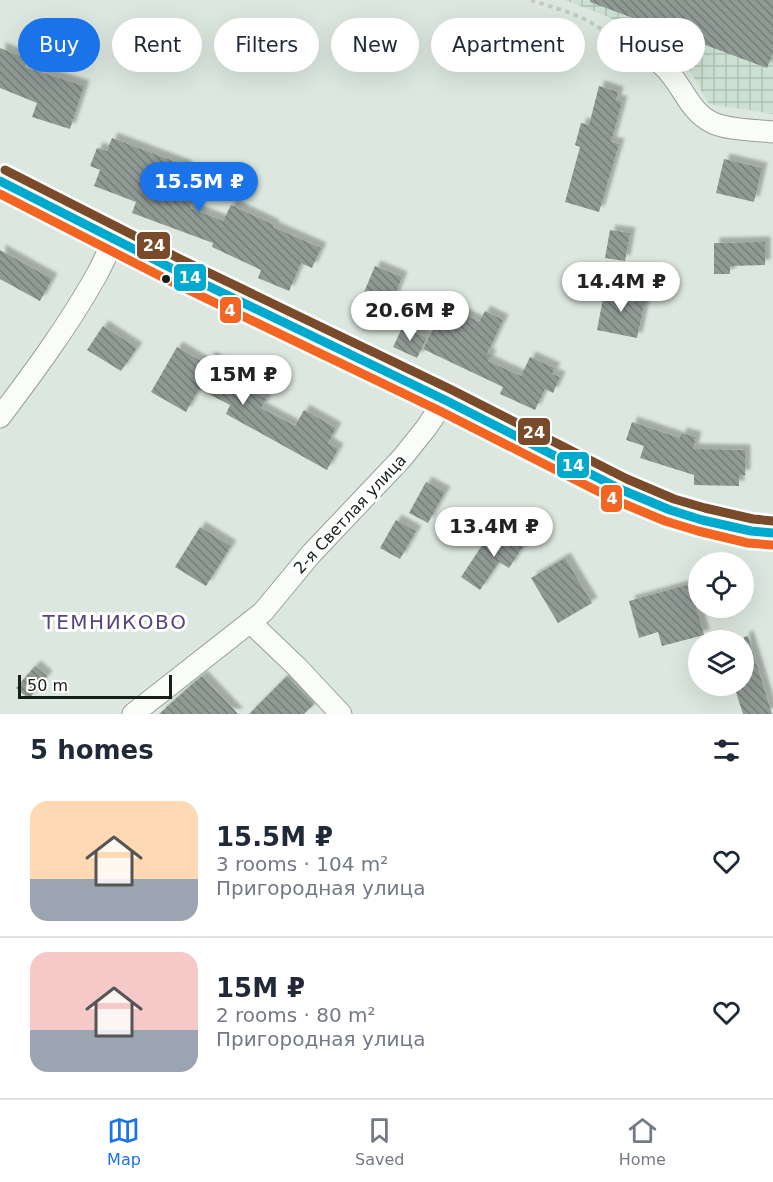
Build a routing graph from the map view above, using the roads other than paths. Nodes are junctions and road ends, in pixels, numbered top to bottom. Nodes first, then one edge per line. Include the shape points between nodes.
1 (668, 72) edge
2 (773, 132) edge
3 (0, 181) edge
4 (114, 239) junction
5 (445, 400) junction
6 (0, 417) edge
7 (773, 533) edge
8 (250, 622) junction
9 (147, 710) edge
10 (341, 714) edge

1 - 2 street via 706,119 715,124
3 - 4 street
4 - 5 street
4 - 6 street via 77,308
5 - 7 street via 622,490 670,510 728,527
5 - 8 street, 2-я Светлая улица via 402,458
8 - 9 street, 2-я Светлая улица
8 - 10 street

